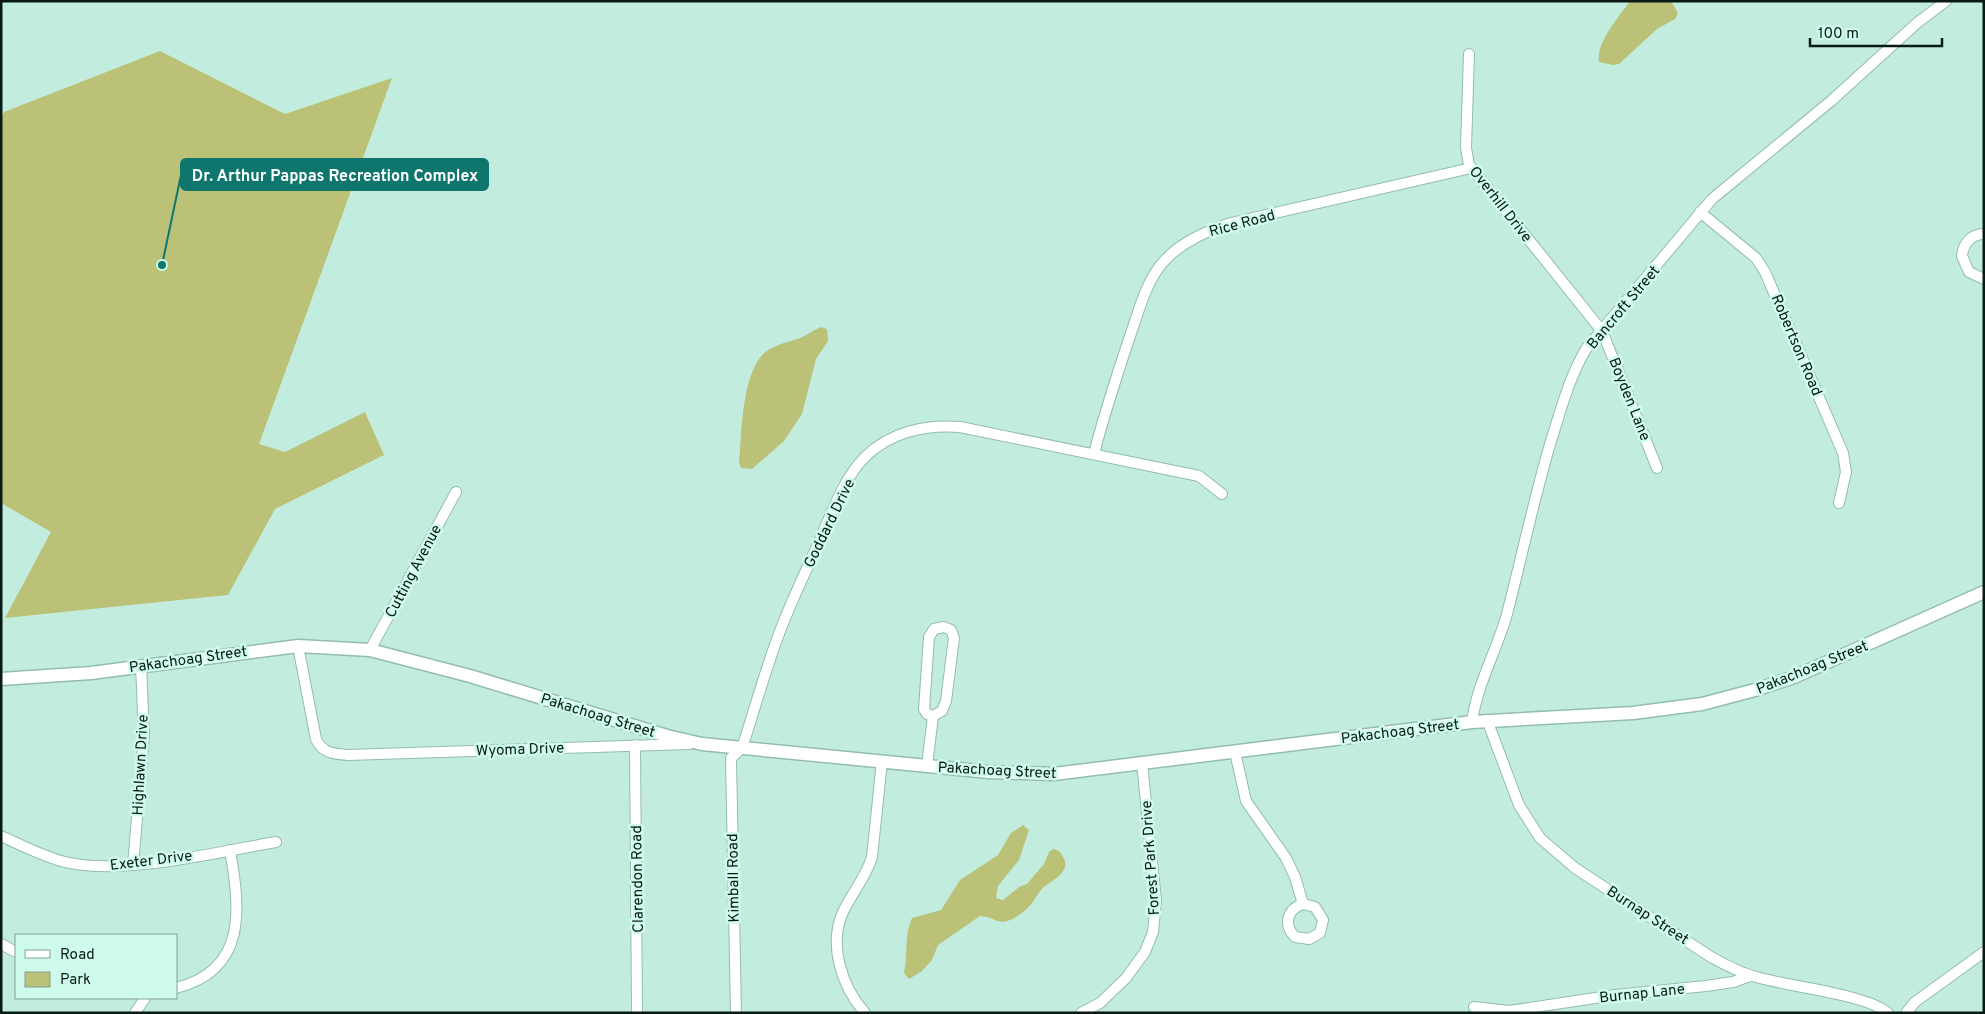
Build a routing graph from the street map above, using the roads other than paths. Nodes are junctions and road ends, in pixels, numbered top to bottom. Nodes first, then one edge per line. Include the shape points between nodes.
1 (1946, 1) edge
2 (1469, 54) dead end
3 (1471, 168) junction
4 (1700, 212) junction
5 (1984, 234) edge
6 (1984, 279) edge
7 (1602, 330) junction
8 (1094, 454) junction
9 (1657, 468) dead end
10 (456, 492) dead end
11 (1222, 494) dead end
12 (1839, 503) dead end
13 (1984, 592) edge
14 (298, 646) junction
15 (370, 650) junction
16 (141, 665) junction
17 (1, 679) edge
18 (933, 716) junction
19 (1487, 720) junction
20 (1472, 722) junction
21 (702, 744) junction
22 (635, 745) junction
23 (742, 748) junction
24 (1235, 752) junction
25 (882, 761) junction
26 (1142, 763) junction
27 (927, 766) junction
28 (1, 836) edge
29 (276, 842) dead end
30 (230, 850) junction
31 (134, 864) junction
32 (1303, 904) dead end
33 (1, 944) edge
34 (15, 951) edge
35 (1984, 952) edge
36 (1750, 976) junction
37 (178, 987) edge
38 (144, 999) edge
39 (1474, 1007) dead end
40 (135, 1013) edge
41 (637, 1013) edge
42 (736, 1013) edge
43 (865, 1013) edge
44 (1082, 1013) edge
45 (1888, 1013) edge
46 (1906, 1013) edge

1 - 4 street, Bancroft Street
2 - 3 street, Overhill Drive via 1466,154
3 - 7 street, Overhill Drive
3 - 8 street, Rice Road via 1231,223 1200,234 1178,248 1159,267 1143,298
4 - 7 street, Bancroft Street
4 - 12 street, Robertson Road via 1756,258 1765,272 1844,456 1846,472
5 - 6 street via 1977,234 1967,241 1962,256 1969,272
7 - 9 street, Boyden Lane
7 - 20 street, Bancroft Street via 1580,359 1562,404 1507,613 1477,698
8 - 11 street, Goddard Drive via 1199,476
8 - 23 street, Goddard Drive via 950,426 909,432 873,451 858,465 841,493 791,604
10 - 15 street, Cutting Avenue
13 - 19 street, Pakachoag Street via 1794,677 1728,697 1651,712
14 - 15 street, Pakachoag Street
14 - 16 street, Pakachoag Street
14 - 22 street, Wyoma Drive via 316,739 326,752
15 - 21 street, Pakachoag Street
16 - 17 street, Pakachoag Street via 65,676
16 - 31 street, Highlawn Drive via 144,735
18 - 18 street via 924,710 928,637 934,629 944,626 951,630 954,638 946,701 942,711
18 - 27 street
19 - 20 street, Pakachoag Street
19 - 36 street, Burnap Street via 1523,814 1545,844 1575,868 1703,952
20 - 24 street, Pakachoag Street
21 - 22 street, Wyoma Drive
21 - 23 street, Pakachoag Street
22 - 41 street, Clarendon Road
23 - 25 street, Pakachoag Street
23 - 42 street, Kimball Road via 731,758
24 - 26 street, Pakachoag Street
24 - 32 street via 1246,801 1286,858
25 - 27 street, Pakachoag Street
25 - 43 street via 872,857 868,870 842,914 838,932 838,956 846,984
26 - 27 street, Pakachoag Street via 1038,774
26 - 44 street, Forest Park Drive via 1156,901 1153,932 1140,961 1126,978 1100,1003
28 - 31 street, Exeter Drive via 67,863
29 - 30 street, Exeter Drive
30 - 31 street, Exeter Drive
30 - 37 street via 238,910 228,950 212,973
33 - 34 street
35 - 46 street via 1916,1002
36 - 39 street, Burnap Lane via 1706,986 1508,1011
36 - 45 street, Burnap Street via 1867,1002
38 - 40 street

